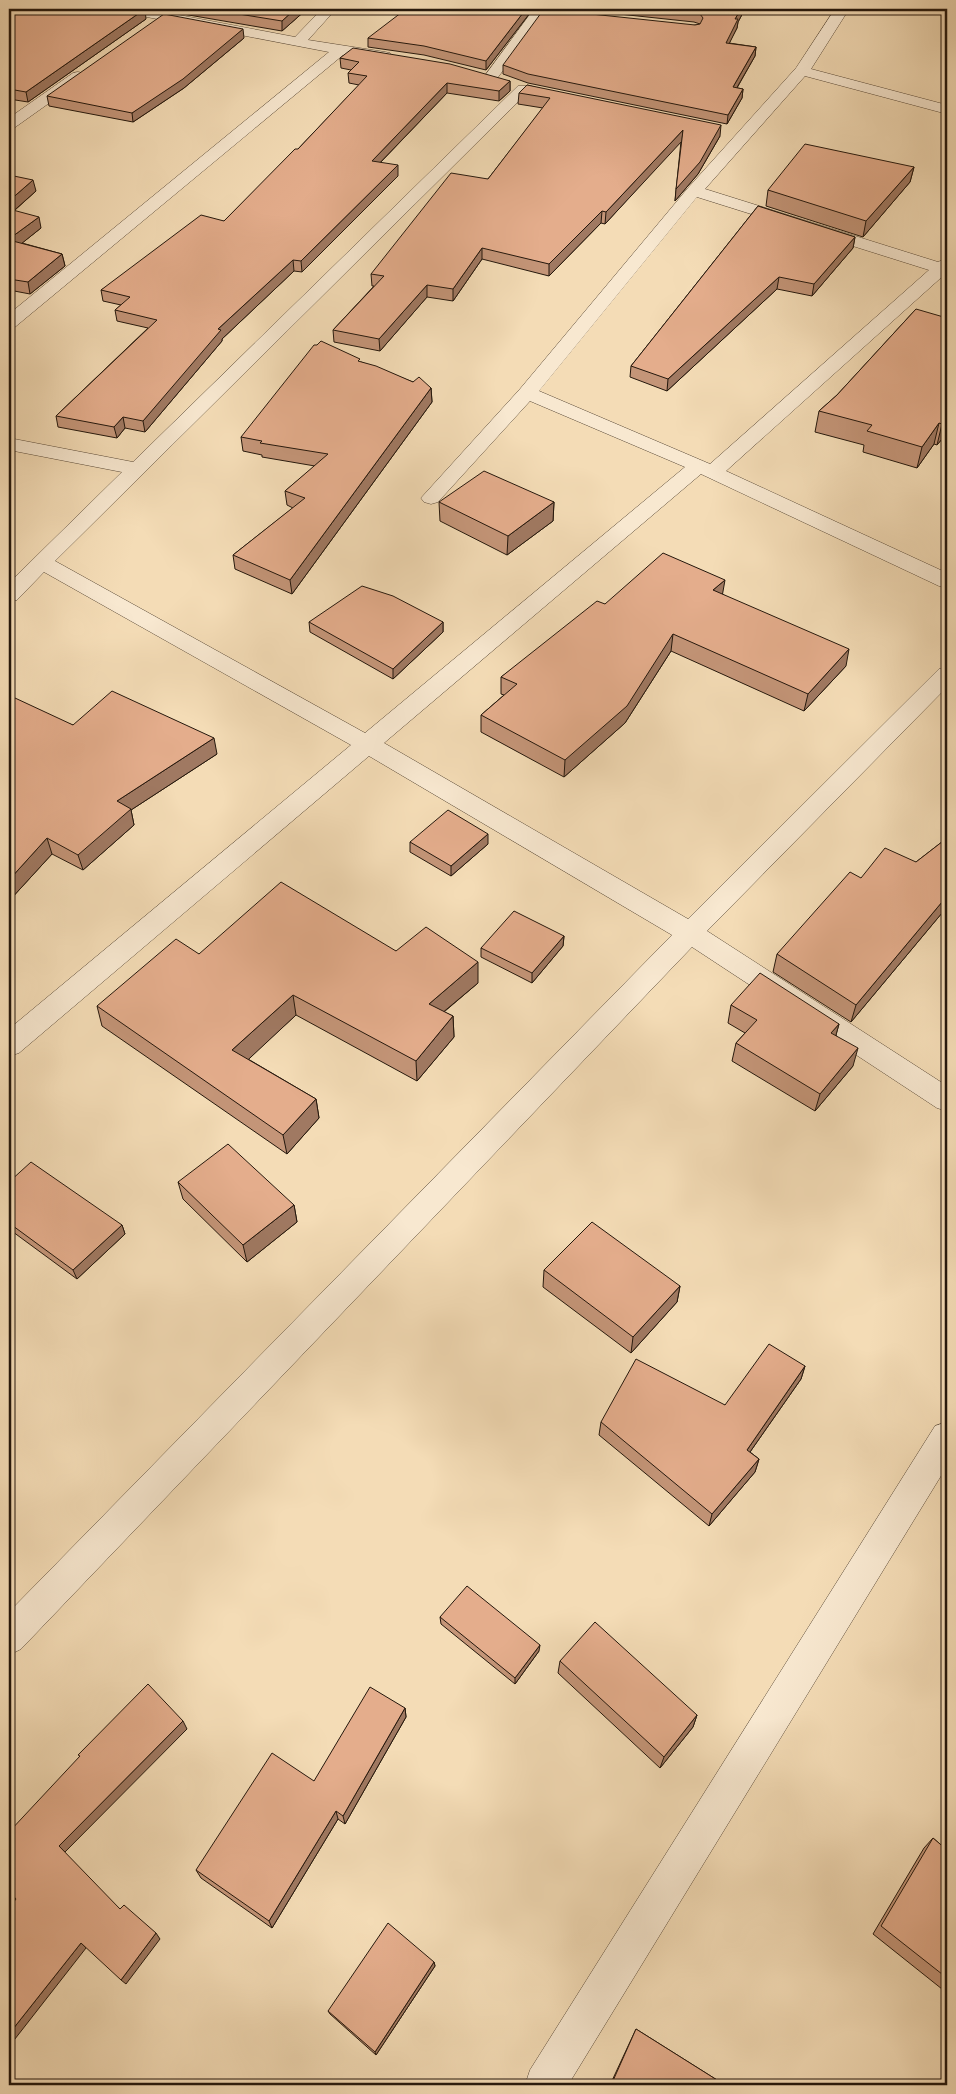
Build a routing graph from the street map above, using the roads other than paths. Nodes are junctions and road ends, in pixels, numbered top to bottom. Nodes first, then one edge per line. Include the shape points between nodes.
1 (126, 9) edge
2 (329, 9) edge
3 (842, 9) edge
4 (540, 10) edge
5 (168, 13) edge
6 (559, 13) edge
7 (147, 28) edge
8 (298, 41) junction
9 (340, 50) junction
10 (396, 57) edge
11 (90, 68) edge
12 (802, 71) junction
13 (522, 89) junction
14 (542, 93) edge
15 (947, 110) edge
16 (9, 125) edge
17 (725, 130) dead end
18 (744, 134) junction
19 (694, 191) junction
20 (946, 267) edge
21 (9, 324) edge
22 (527, 393) junction
23 (9, 444) edge
24 (138, 469) junction
25 (706, 469) junction
26 (431, 498) dead end
27 (41, 562) junction
28 (947, 581) edge
29 (9, 595) edge
30 (947, 674) edge
31 (367, 745) junction
32 (690, 933) junction
33 (9, 1046) edge
34 (947, 1100) edge
35 (947, 1437) edge
36 (9, 1637) edge
37 (545, 2085) edge

1 - 5 street
2 - 8 street
3 - 12 street
4 - 6 street
4 - 13 street via 486,76
5 - 7 street
5 - 8 street
8 - 9 street
9 - 10 street
9 - 21 street
11 - 16 street
12 - 15 street
12 - 18 street
13 - 14 street
13 - 24 street
17 - 18 street
18 - 19 street
19 - 20 street
19 - 22 street
20 - 25 street
22 - 25 street
22 - 26 street
23 - 24 street
24 - 27 street
25 - 28 street
25 - 31 street
27 - 29 street
27 - 31 street
30 - 32 street
31 - 32 street
31 - 33 street
32 - 34 street
32 - 36 street
35 - 37 street

